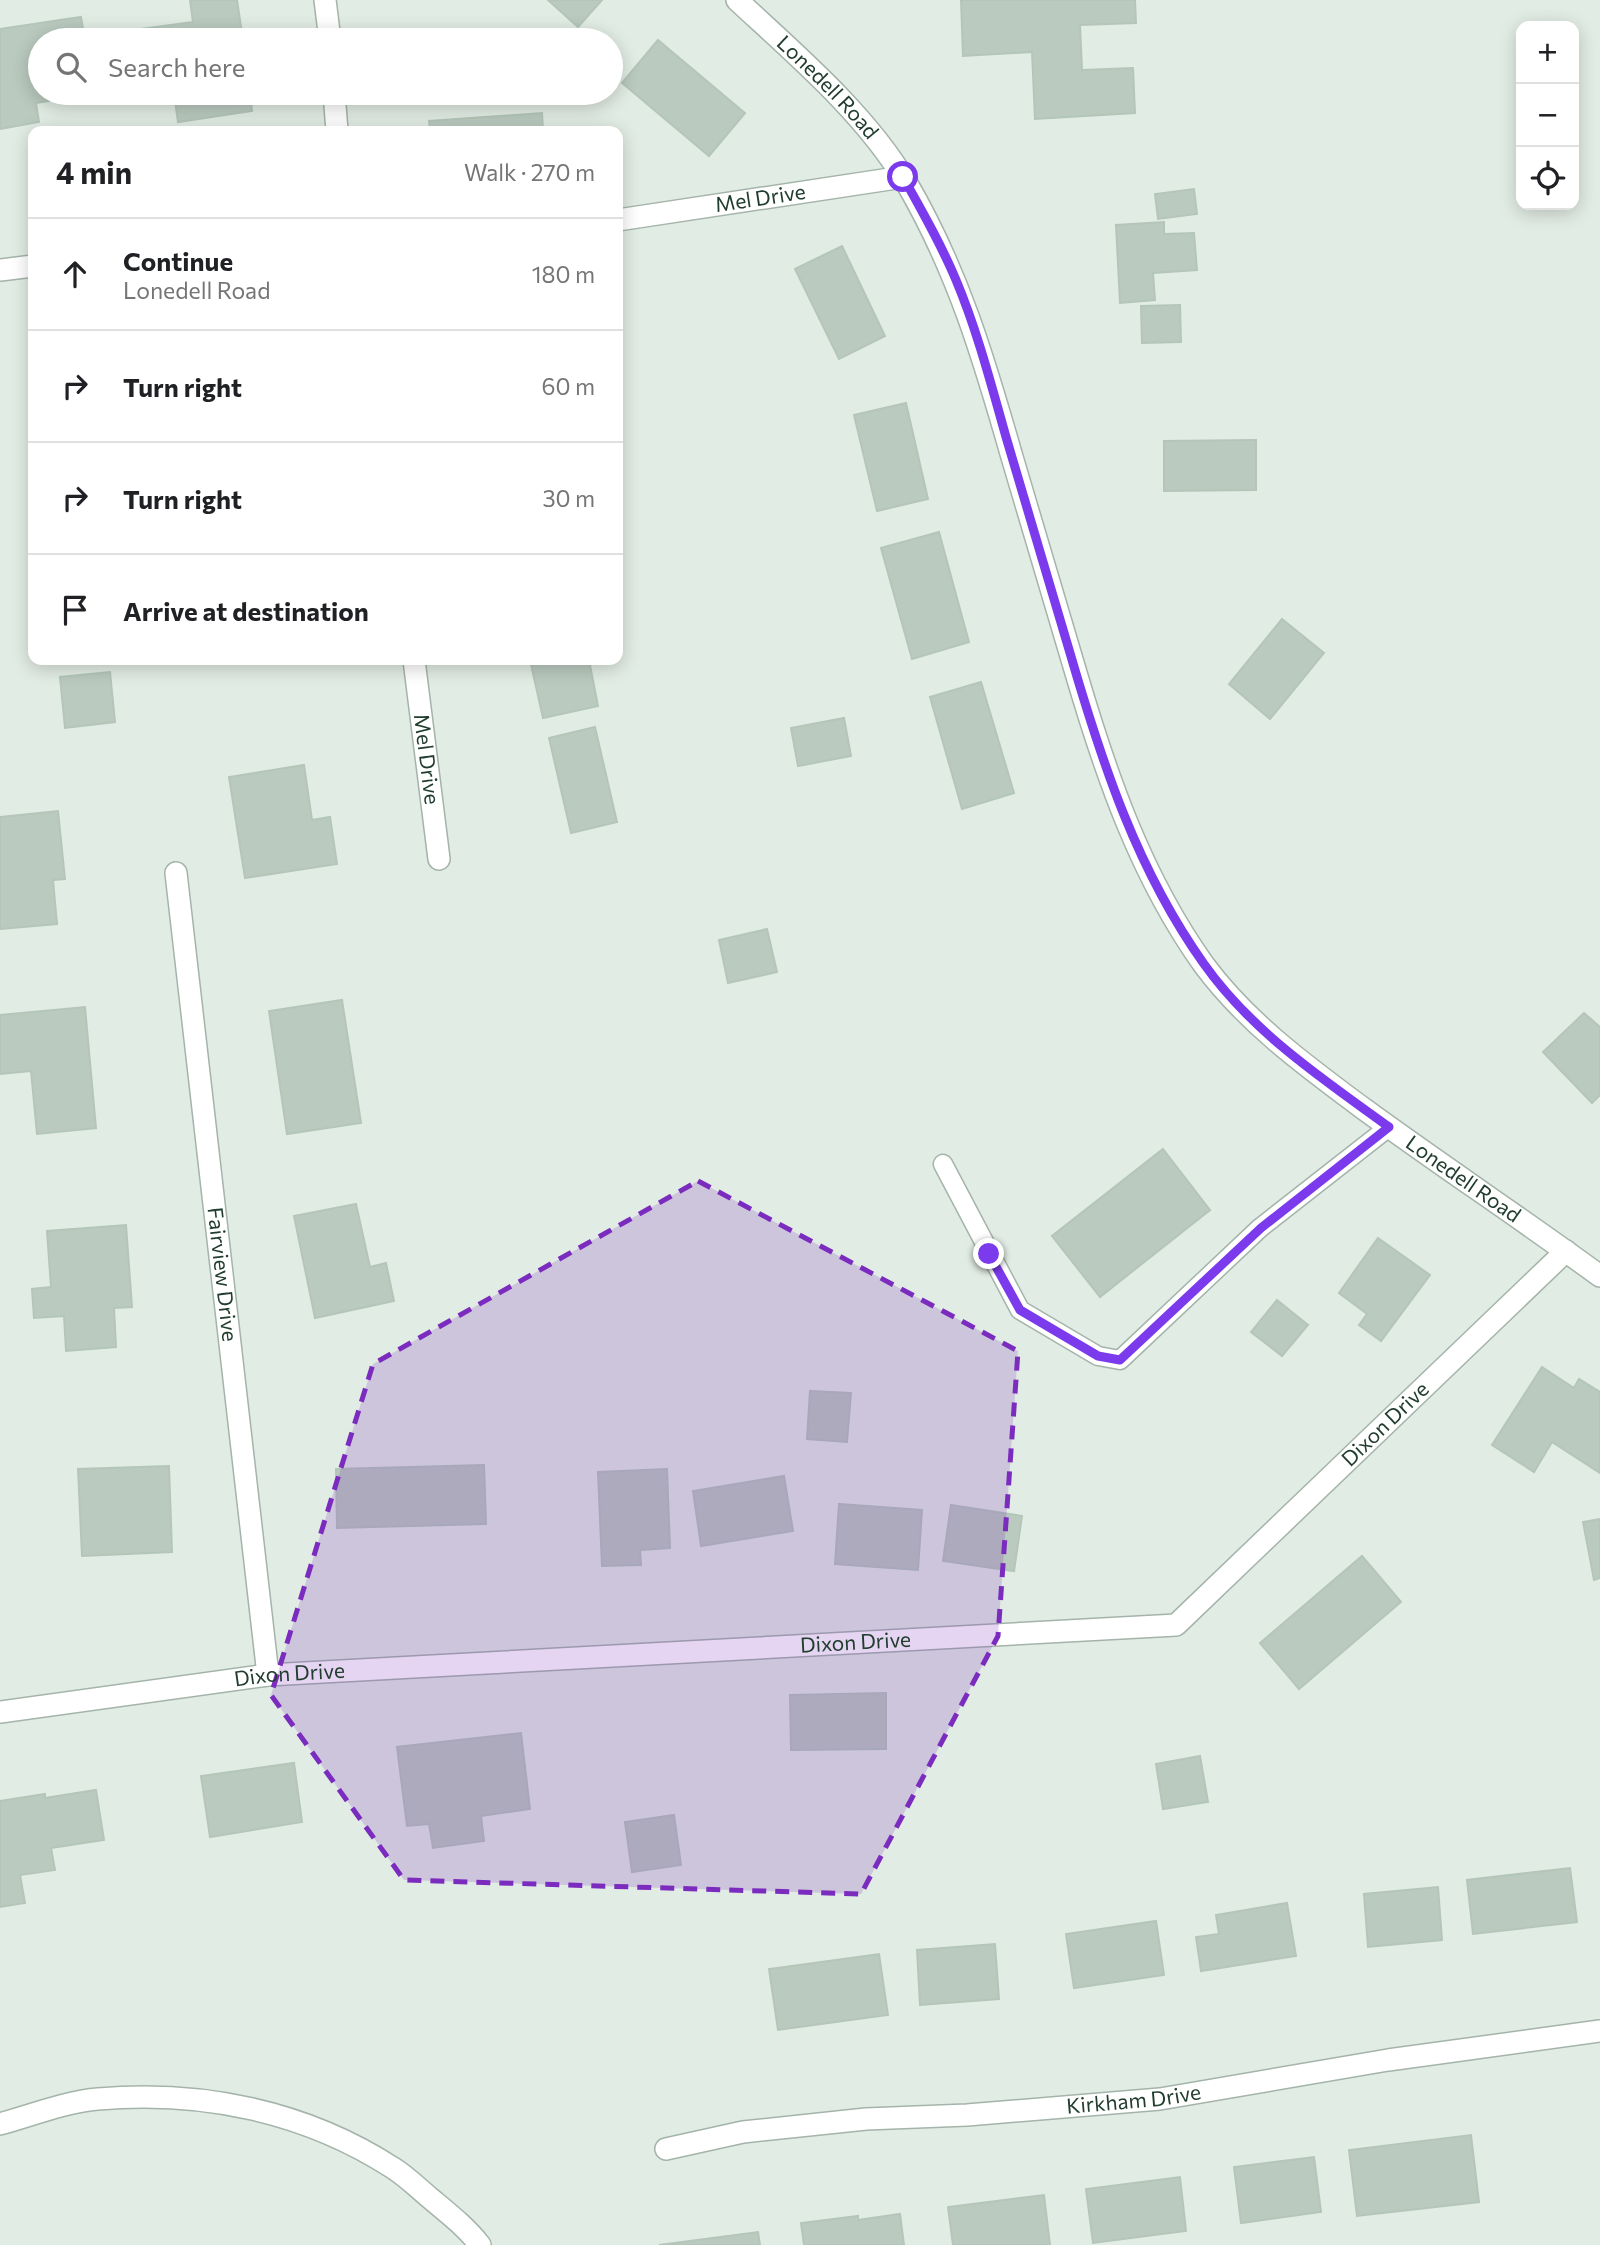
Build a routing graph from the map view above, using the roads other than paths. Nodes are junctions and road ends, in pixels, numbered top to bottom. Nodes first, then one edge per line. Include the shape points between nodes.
1 (325, 0) edge
2 (737, 0) edge
3 (328, 28) edge
4 (335, 105) edge
5 (337, 126) edge
6 (903, 177) junction
7 (623, 219) edge
8 (28, 267) edge
9 (0, 270) edge
10 (415, 665) edge
11 (439, 859) dead end
12 (176, 873) dead end
13 (1389, 1127) junction
14 (943, 1164) dead end
15 (1566, 1251) junction
16 (1600, 1276) edge
17 (268, 1675) junction
18 (0, 1712) edge
19 (1600, 2031) edge
20 (0, 2124) edge
21 (666, 2150) dead end
22 (481, 2245) edge

1 - 3 street
2 - 6 street, Lonedell Road via 820,77
4 - 5 street
6 - 7 street, Mel Drive
6 - 13 street, Lonedell Road via 956,280 979,345 1088,714 1115,797 1149,874 1205,966 1257,1026
8 - 9 street
10 - 11 street, Mel Drive
12 - 17 street, Fairview Drive
13 - 14 lane via 1261,1228 1120,1360 1098,1356 1020,1310
13 - 15 street, Lonedell Road
15 - 16 street, Lonedell Road
15 - 17 street, Dixon Drive via 1177,1625
17 - 18 street, Dixon Drive
19 - 21 street, Kirkham Drive via 1388,2060 1160,2099 866,2119 743,2132
20 - 22 street via 95,2099 154,2096 215,2101 279,2115 336,2136 394,2168

